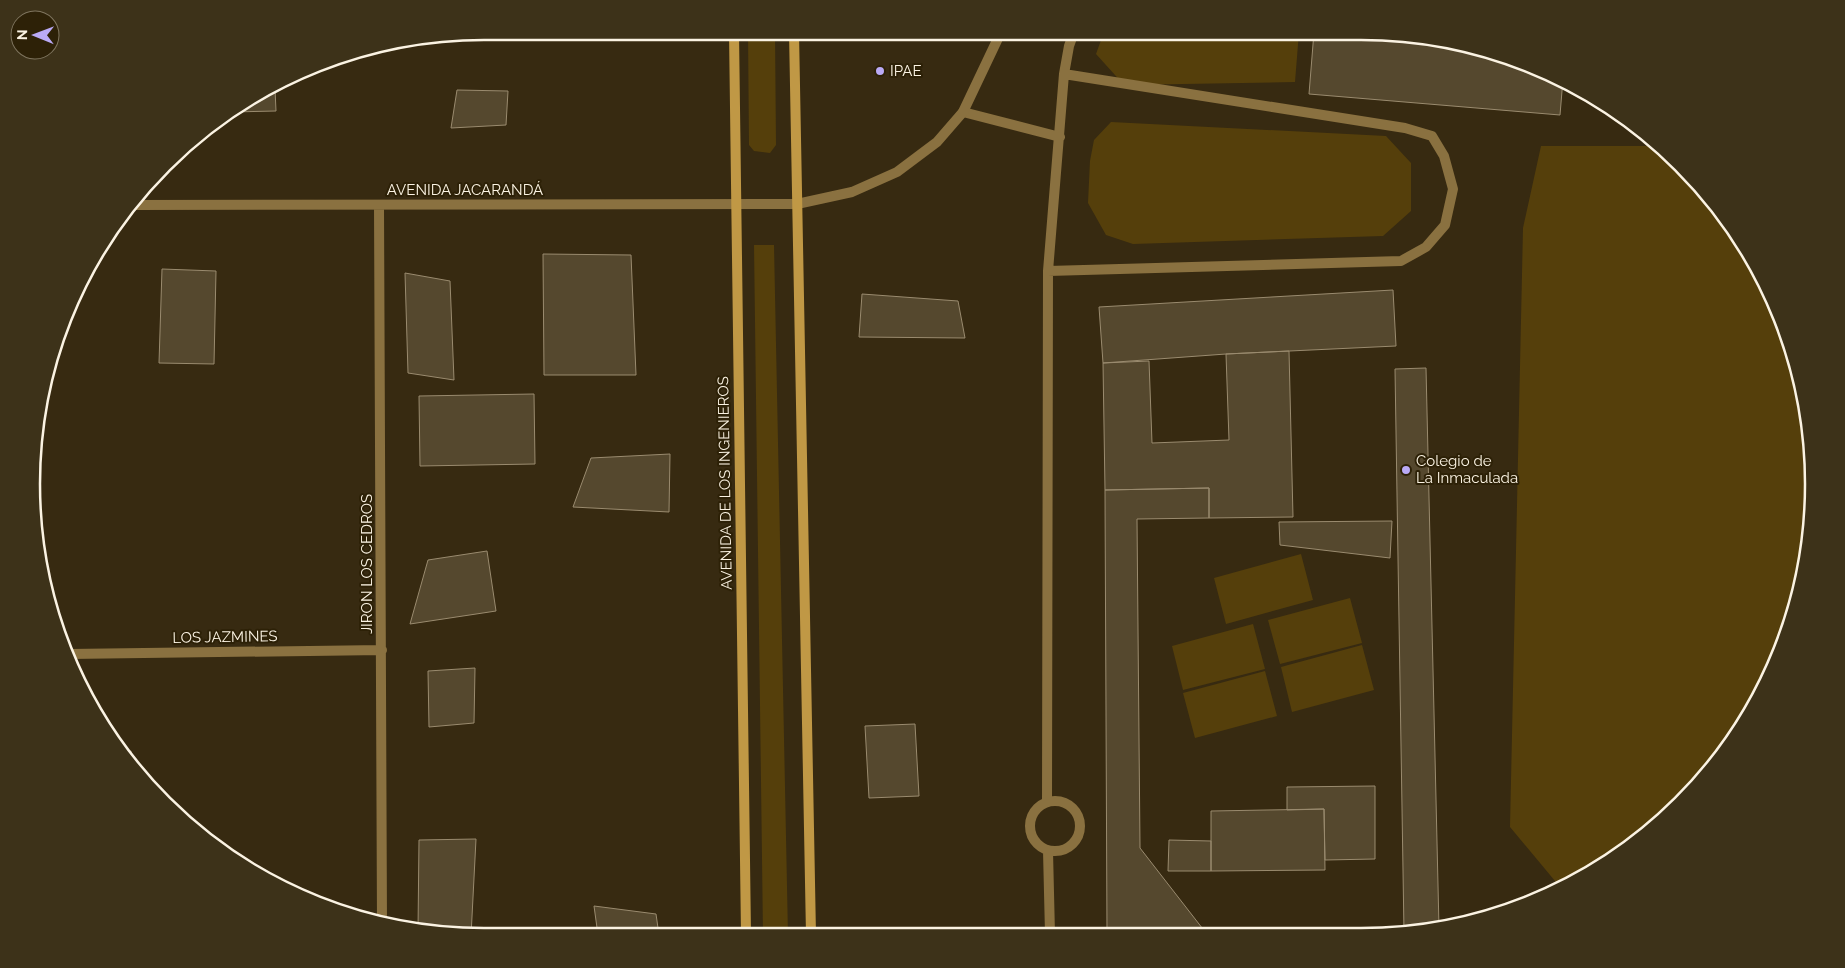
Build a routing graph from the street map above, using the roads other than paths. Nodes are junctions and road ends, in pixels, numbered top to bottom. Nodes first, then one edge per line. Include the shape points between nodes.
1 (734, 40) edge
2 (794, 40) edge
3 (997, 40) edge
4 (1071, 40) edge
5 (1064, 74) junction
6 (963, 112) junction
7 (1060, 137) junction
8 (380, 204) junction
9 (797, 204) junction
10 (139, 205) edge
11 (736, 205) junction
12 (1048, 271) junction
13 (382, 650) junction
14 (74, 654) edge
15 (1047, 802) junction
16 (1048, 851) junction
17 (382, 916) edge
18 (746, 928) edge
19 (811, 928) edge
20 (1050, 928) edge

1 - 11 street, AVENIDA DE LOS INGENIEROS
2 - 9 street
3 - 6 street, AVENIDA JACARANDÁ
4 - 5 street
5 - 7 street
5 - 12 street via 1406,128 1432,136 1444,156 1453,189 1445,224 1426,247 1401,261
6 - 7 street
6 - 9 street, AVENIDA JACARANDÁ via 937,142 897,172 852,192
7 - 12 street
8 - 10 street, AVENIDA JACARANDÁ
8 - 11 street, AVENIDA JACARANDÁ
8 - 13 street, JIRON LOS CEDROS
9 - 11 street, AVENIDA JACARANDÁ
9 - 19 street
11 - 18 street, AVENIDA DE LOS INGENIEROS
12 - 15 street
13 - 14 street, LOS JAZMINES
13 - 17 street, JIRON LOS CEDROS
15 - 16 street via 1036,808 1030,820 1031,833 1037,844
15 - 16 street via 1059,801 1070,805 1080,826 1078,837 1071,846 1060,851
16 - 20 street

